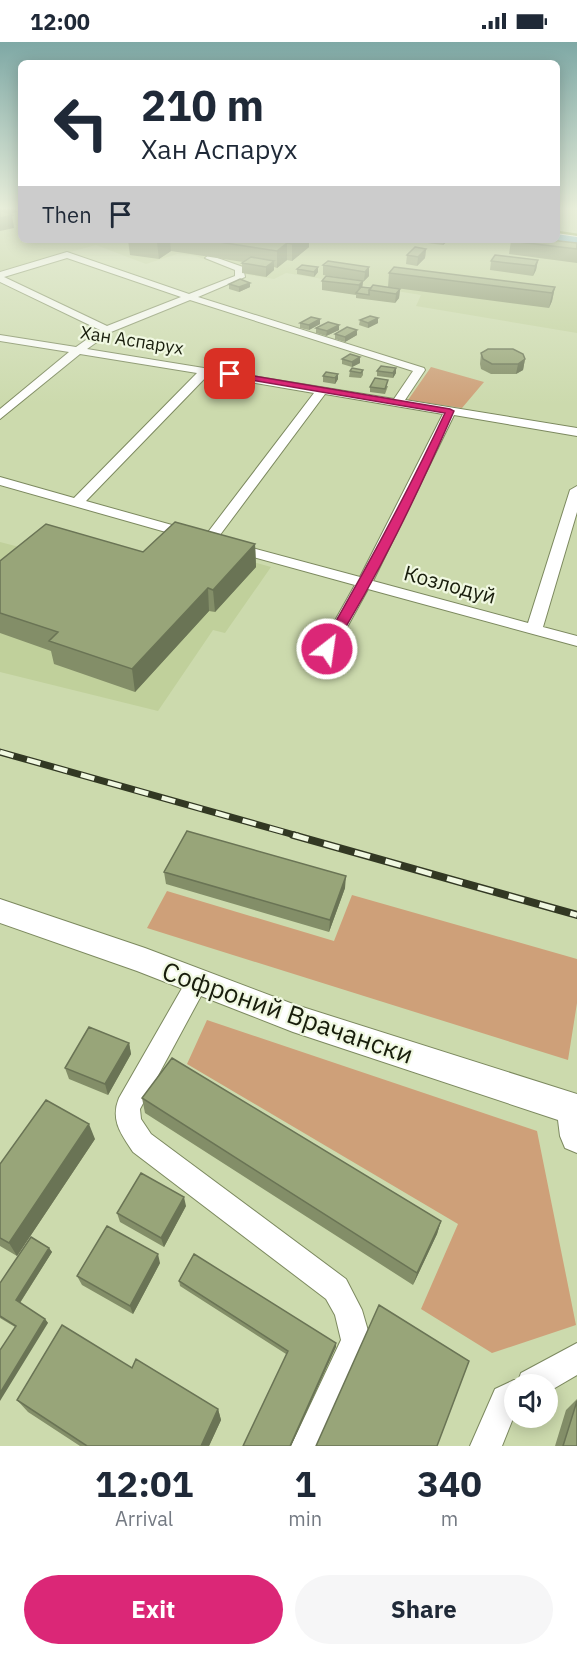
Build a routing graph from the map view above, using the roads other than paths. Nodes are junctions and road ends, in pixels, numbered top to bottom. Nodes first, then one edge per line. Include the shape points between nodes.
1 (121, 274) edge
2 (240, 274) edge
3 (0, 277) edge
4 (189, 297) junction
5 (107, 330) junction
6 (0, 338) edge
7 (79, 350) junction
8 (207, 370) junction
9 (322, 390) junction
10 (397, 403) junction
11 (450, 411) junction
12 (0, 415) edge
13 (577, 432) edge
14 (0, 481) edge
15 (577, 490) edge
16 (77, 502) junction
17 (209, 540) junction
18 (365, 583) junction
19 (534, 629) junction
20 (577, 641) edge
21 (327, 649) dead end
22 (0, 911) edge
23 (197, 983) junction
24 (576, 1118) edge
25 (577, 1358) edge
26 (549, 1374) edge
27 (504, 1405) edge
28 (307, 1446) edge
29 (486, 1446) edge

1 - 4 street
2 - 4 street via 240,277
3 - 5 street
4 - 5 street
4 - 10 street via 420,370
5 - 7 street
6 - 7 street, Хан Аспарух
7 - 8 street, Хан Аспарух
7 - 12 street
8 - 9 street, Хан Аспарух
8 - 16 street
9 - 10 street, Хан Аспарух
9 - 17 street
10 - 11 street, Хан Аспарух
11 - 13 street, Хан Аспарух
11 - 18 street
14 - 16 street, Козлодуй
15 - 19 street
16 - 17 street, Козлодуй
17 - 18 street, Козлодуй
18 - 19 street, Козлодуй
18 - 21 street
19 - 20 street, Козлодуй
22 - 23 street, Софроний Врачански
23 - 24 street, Софроний Врачански
23 - 28 street via 128,1107 128,1123 142,1143 336,1289 348,1310 356,1341
25 - 26 street
27 - 29 street

